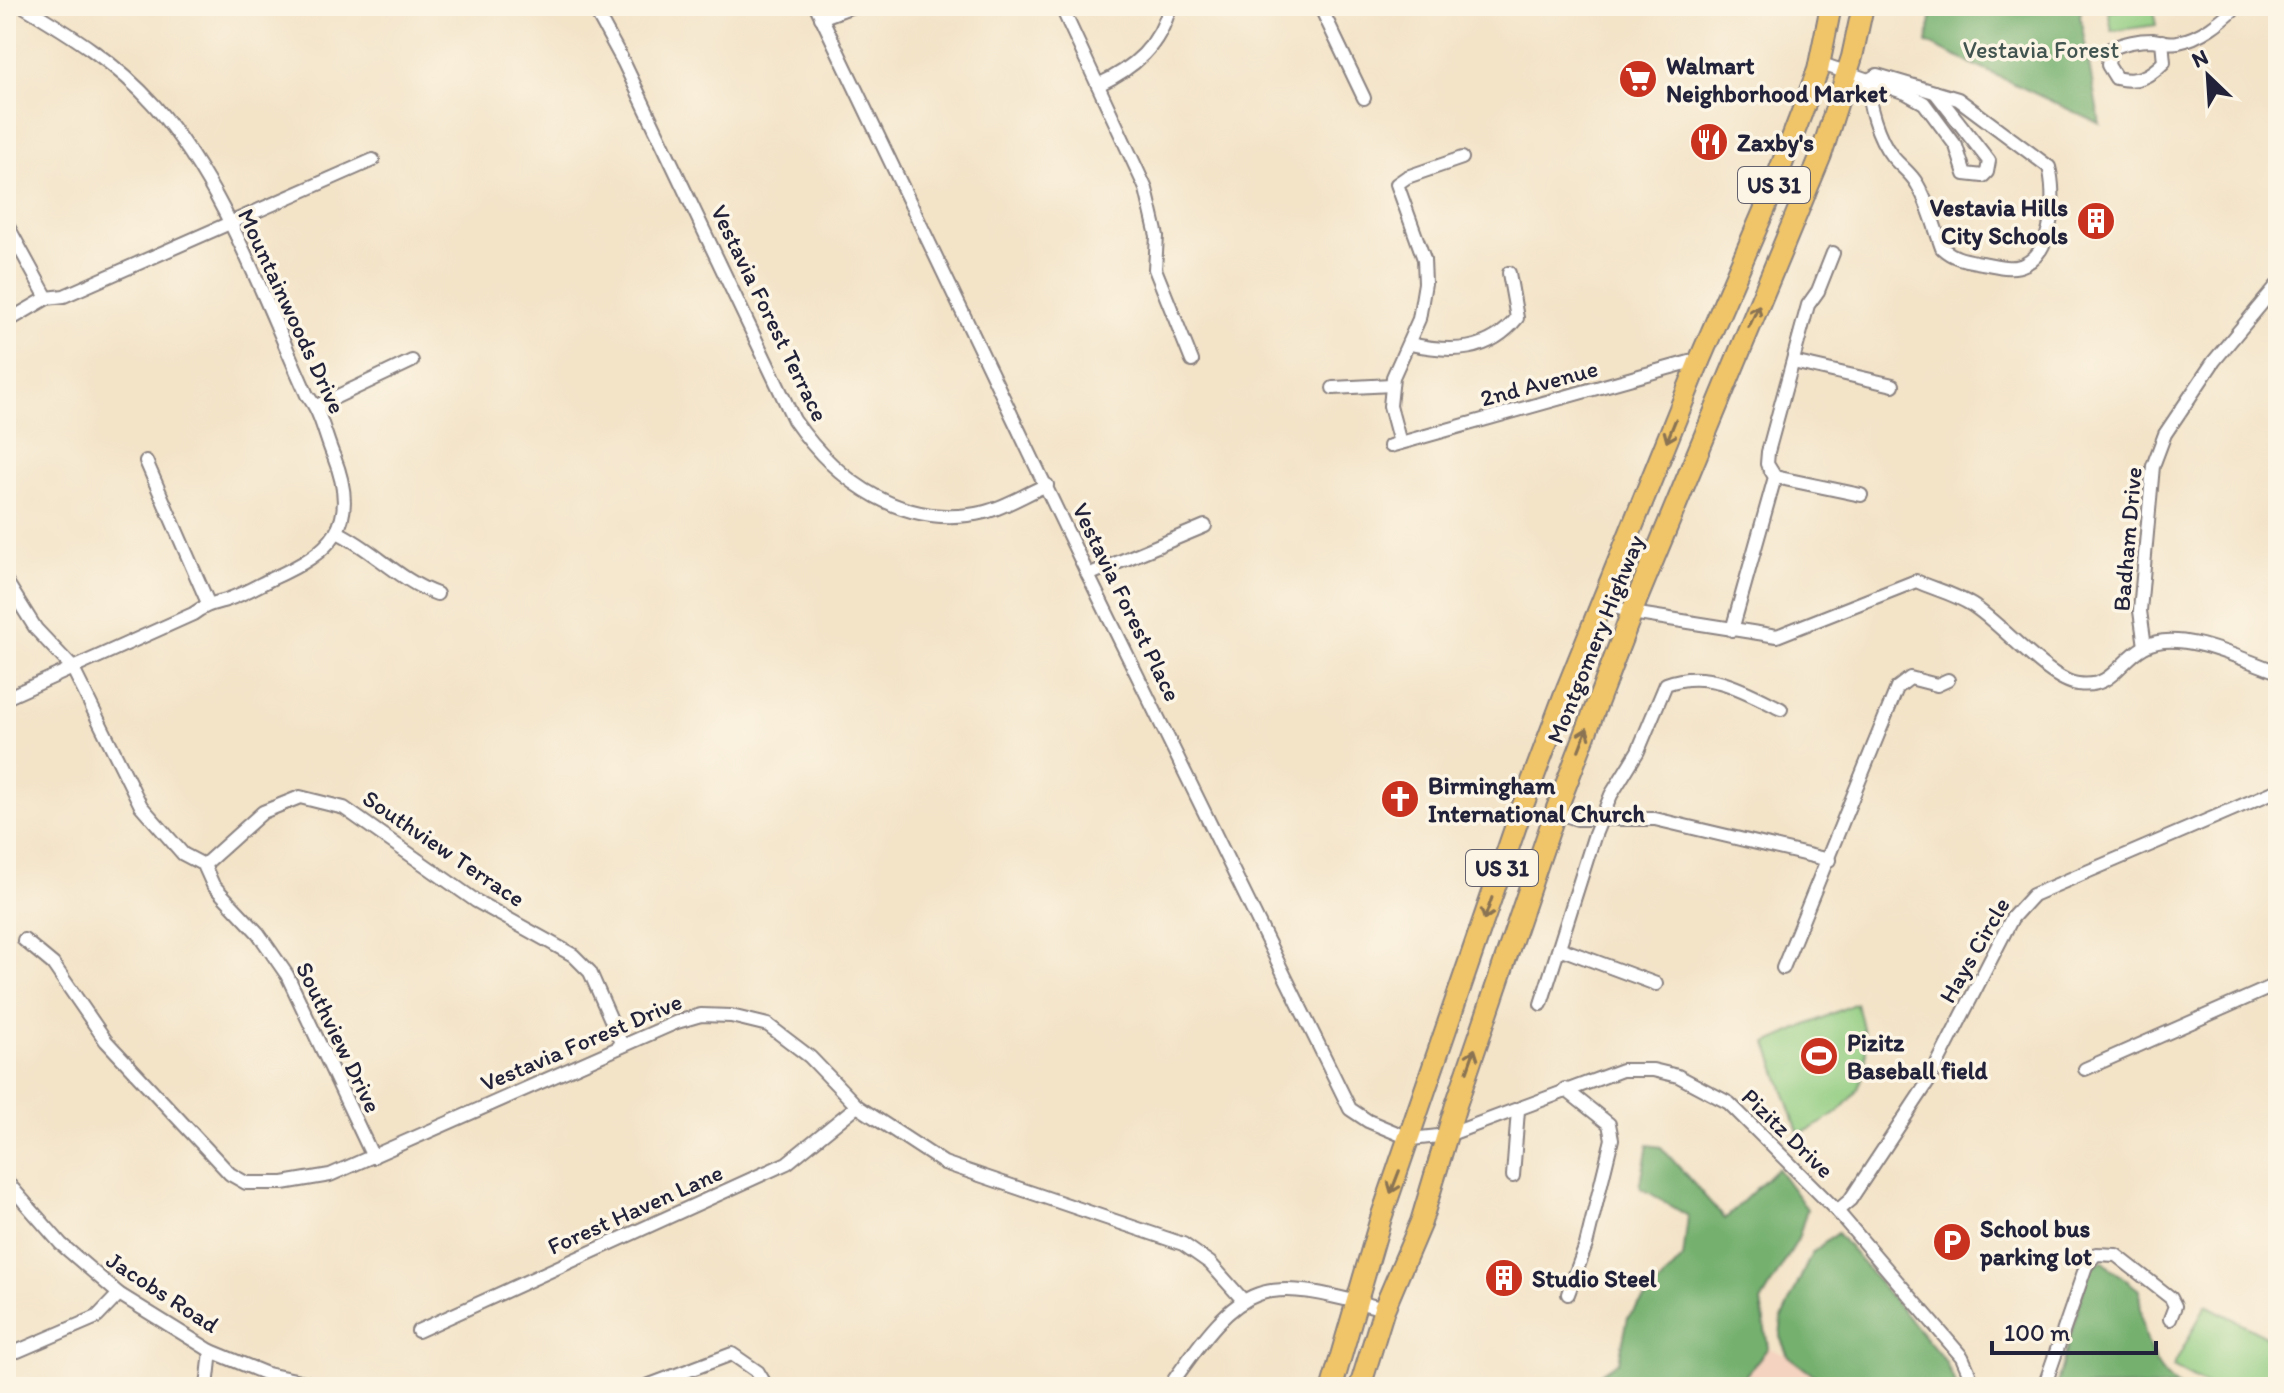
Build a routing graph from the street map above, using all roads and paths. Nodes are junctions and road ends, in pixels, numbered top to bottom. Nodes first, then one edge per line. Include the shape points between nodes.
1 (23, 6) edge
2 (593, 6) edge
3 (853, 6) edge
4 (1061, 6) edge
5 (1170, 6) edge
6 (1320, 6) edge
7 (1831, 6) edge
8 (1863, 6) edge
9 (2237, 6) edge
10 (819, 12) edge
11 (2162, 41) junction
12 (1819, 63) junction
13 (1847, 74) junction
14 (1867, 81) junction
15 (1098, 85) junction
16 (1933, 90) junction
17 (1364, 98) dead end
18 (1462, 158) dead end
19 (373, 160) dead end
20 (6, 223) edge
21 (229, 225) junction
22 (1833, 253) dead end
23 (1509, 273) dead end
24 (2278, 284) edge
25 (47, 298) junction
26 (6, 322) edge
27 (1410, 344) junction
28 (1700, 359) junction
29 (412, 361) dead end
30 (1192, 361) dead end
31 (1793, 362) junction
32 (1731, 369) junction
33 (1392, 385) junction
34 (1893, 385) dead end
35 (1333, 388) dead end
36 (317, 406) junction
37 (146, 461) dead end
38 (1775, 477) junction
39 (1047, 485) junction
40 (1861, 495) dead end
41 (1205, 526) dead end
42 (339, 533) junction
43 (1088, 575) junction
44 (6, 581) edge
45 (437, 594) dead end
46 (1603, 602) junction
47 (208, 603) junction
48 (1632, 613) junction
49 (1732, 630) junction
50 (2145, 646) junction
51 (72, 667) junction
52 (2278, 672) edge
53 (1948, 680) dead end
54 (6, 698) edge
55 (1781, 709) dead end
56 (2278, 790) edge
57 (1555, 812) junction
58 (1601, 819) junction
59 (1829, 860) junction
60 (204, 865) junction
61 (24, 940) dead end
62 (1559, 948) junction
63 (1783, 968) dead end
64 (1656, 984) dead end
65 (2278, 984) edge
66 (1541, 1004) dead end
67 (622, 1045) junction
68 (2085, 1069) dead end
69 (1565, 1089) junction
70 (857, 1106) junction
71 (1518, 1110) junction
72 (1448, 1135) junction
73 (1411, 1139) junction
74 (373, 1157) junction
75 (1513, 1176) dead end
76 (6, 1181) edge
77 (1837, 1211) junction
78 (119, 1294) junction
79 (1568, 1294) dead end
80 (1242, 1299) junction
81 (1358, 1302) junction
82 (1384, 1309) junction
83 (2170, 1319) dead end
84 (418, 1331) dead end
85 (211, 1351) junction
86 (6, 1352) edge
87 (324, 1386) edge
88 (207, 1387) edge
89 (644, 1387) edge
90 (767, 1387) edge
91 (1169, 1387) edge
92 (1332, 1387) edge
93 (1360, 1387) edge
94 (1975, 1387) edge
95 (2044, 1387) edge

1 - 21 street, Mountainwoods Drive via 84,42 153,104 191,153
2 - 39 street, Vestavia Forest Terrace via 794,420 815,450 881,501 944,516 986,512
3 - 10 street
4 - 15 street
5 - 15 street via 1155,44 1126,72
6 - 17 street
7 - 12 main road, Montgomery Highway / US 31
8 - 13 main road, Montgomery Highway / US 31
9 - 11 street via 2215,26 2177,42
10 - 39 street, Vestavia Forest Place
11 - 11 street via 2131,40 2110,49 2108,65 2116,78 2132,82 2151,75 2164,62
12 - 13 street
12 - 28 main road, Montgomery Highway / US 31 via 1766,206
13 - 14 street
32 -> 13 main road, Montgomery Highway / US 31 via 1821,155
14 - 16 street via 1877,75
14 - 16 street via 1924,103 1956,146 1965,174 1983,176 1989,161
14 - 16 street via 1867,98 1884,140 1928,202 1942,248 1961,259 2023,265 2047,237 2053,182 2049,167 1958,99
15 - 30 street via 1146,189 1157,236 1155,269
18 - 27 street via 1397,184 1424,259 1425,283
19 - 21 street
20 - 25 street
21 - 25 street via 64,296
21 - 36 street, Mountainwoods Drive via 307,395
22 - 31 street via 1808,305
23 - 27 street via 1517,318 1504,334 1469,349
24 - 50 street, Badham Drive via 2214,361 2161,445 2148,492 2140,611
25 - 26 street
27 - 33 street
28 - 32 main road
28 - 33 street, 2nd Avenue via 1395,444
28 -> 46 main road, Montgomery Highway / US 31
29 - 36 street
31 - 34 street
31 - 38 street via 1768,452 1767,464
32 - 48 main road, Montgomery Highway / US 31
33 - 35 street
36 - 42 street, Mountainwoods Drive via 344,483
37 - 47 street
38 - 40 street
38 - 49 street
39 - 43 street, Vestavia Forest Place
41 - 43 street
42 - 45 street via 417,587
42 - 47 street via 321,552 289,571
43 - 73 street, Vestavia Forest Place via 1350,1109
44 - 51 street, Southview Drive via 36,629
46 - 48 street
46 -> 73 main road, Montgomery Highway / US 31 via 1522,808
47 - 51 street
48 - 49 street
57 -> 48 main road, Montgomery Highway / US 31
49 - 50 street via 1777,636 1916,581 1970,603 2050,671 2075,684 2109,680
50 - 52 street via 2188,640
51 - 54 street
51 - 60 street, Southview Drive via 141,806 183,854
53 - 59 street via 1937,685 1910,678 1897,688
55 - 58 street via 1719,679 1666,684
56 - 77 street, Hays Circle via 2033,895 2012,918 1928,1082 1850,1200
57 - 58 street
72 -> 57 main road, Montgomery Highway / US 31
58 - 59 street via 1655,819
58 - 62 street
59 - 63 street
60 - 67 street, Southview Terrace via 263,812 300,797 344,808 476,901 573,955 590,972
60 - 74 street, Southview Drive via 213,885 258,933 287,975
61 - 74 street, Vestavia Forest Drive via 53,964 106,1041 230,1174 246,1183 283,1183 330,1175
62 - 64 street
62 - 66 street
65 - 68 street
67 - 70 street, Vestavia Forest Drive via 701,1015 748,1018 788,1038
67 - 74 street, Vestavia Forest Drive
69 - 71 street, Pizitz Drive
69 - 77 street, Pizitz Drive via 1622,1070 1678,1076 1729,1103
69 - 79 street via 1609,1124 1612,1139
70 - 80 street, Vestavia Forest Drive via 944,1163 1183,1244 1210,1263
70 - 84 street, Forest Haven Lane via 787,1163
71 - 72 street, Pizitz Drive
71 - 75 street
72 - 73 street, Vestavia Forest Place
72 - 82 main road, Montgomery Highway / US 31 via 1421,1222
73 -> 81 main road, Montgomery Highway / US 31 via 1381,1218
76 - 78 street, Jacobs Road via 61,1244
77 - 94 street, Pizitz Drive via 1962,1357
78 - 85 street, Jacobs Road
78 - 86 street via 97,1317
80 - 81 street via 1276,1288
80 - 91 street
81 - 82 street
81 - 92 main road, Montgomery Highway / US 31
82 - 93 main road, Montgomery Highway / US 31
83 - 95 street via 2175,1306 2171,1298 2116,1255 2096,1254 2086,1266
85 - 87 street, Jacobs Road via 267,1374
85 - 88 street
89 - 90 street via 732,1354 758,1372

